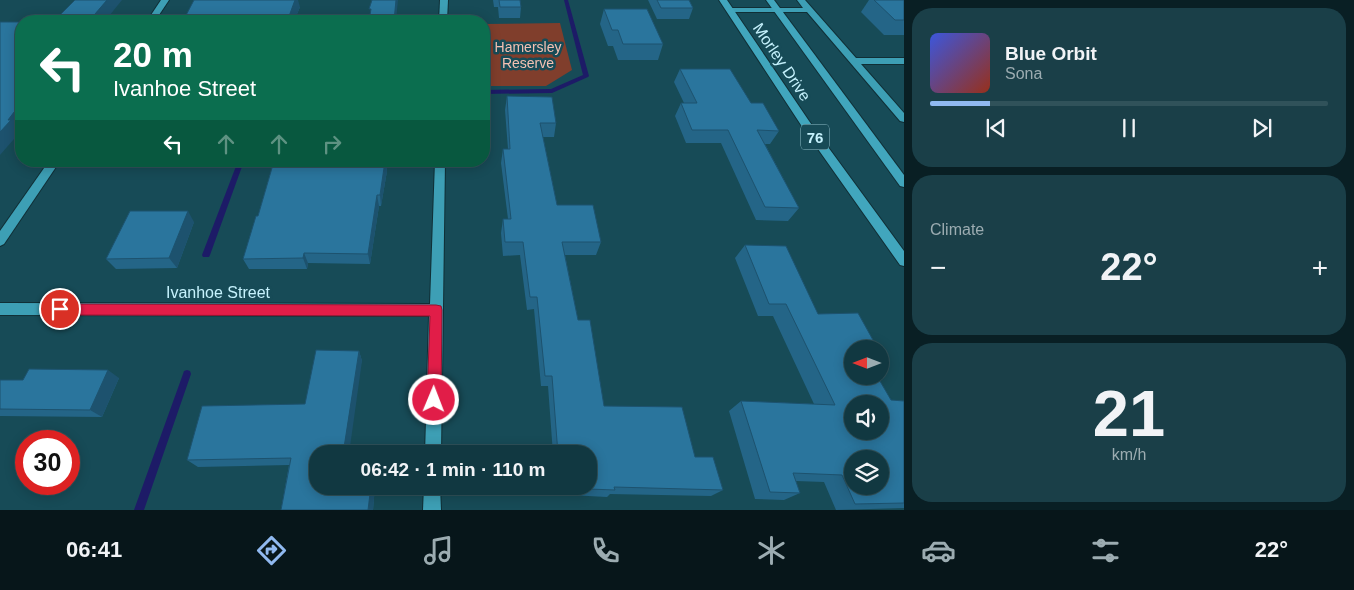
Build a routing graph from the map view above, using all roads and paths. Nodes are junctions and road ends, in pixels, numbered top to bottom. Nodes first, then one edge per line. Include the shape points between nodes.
1 (165, 0) edge
2 (444, 0) edge
3 (723, 0) edge
4 (770, 0) edge
5 (801, 0) edge
6 (730, 10) junction
7 (778, 10) junction
8 (810, 10) junction
9 (155, 15) edge
10 (443, 15) edge
11 (853, 60) junction
12 (904, 61) edge
13 (904, 119) edge
14 (51, 167) edge
15 (440, 167) edge
16 (904, 183) edge
17 (0, 241) edge
18 (904, 261) edge
19 (0, 309) edge
20 (436, 310) junction
21 (433, 445) edge
22 (432, 495) edge
23 (432, 510) edge

1 - 9 street
2 - 10 street
3 - 6 main road, Morley Drive / 76
4 - 7 main road, Morley Drive
5 - 8 street
6 - 7 street
6 - 18 main road, Morley Drive / 76 via 805,123
7 - 8 street
7 - 16 main road, Morley Drive
8 - 11 street
11 - 12 street
11 - 13 street
14 - 17 street
15 - 20 street
19 - 20 street, Ivanhoe Street
20 - 21 street
22 - 23 street

